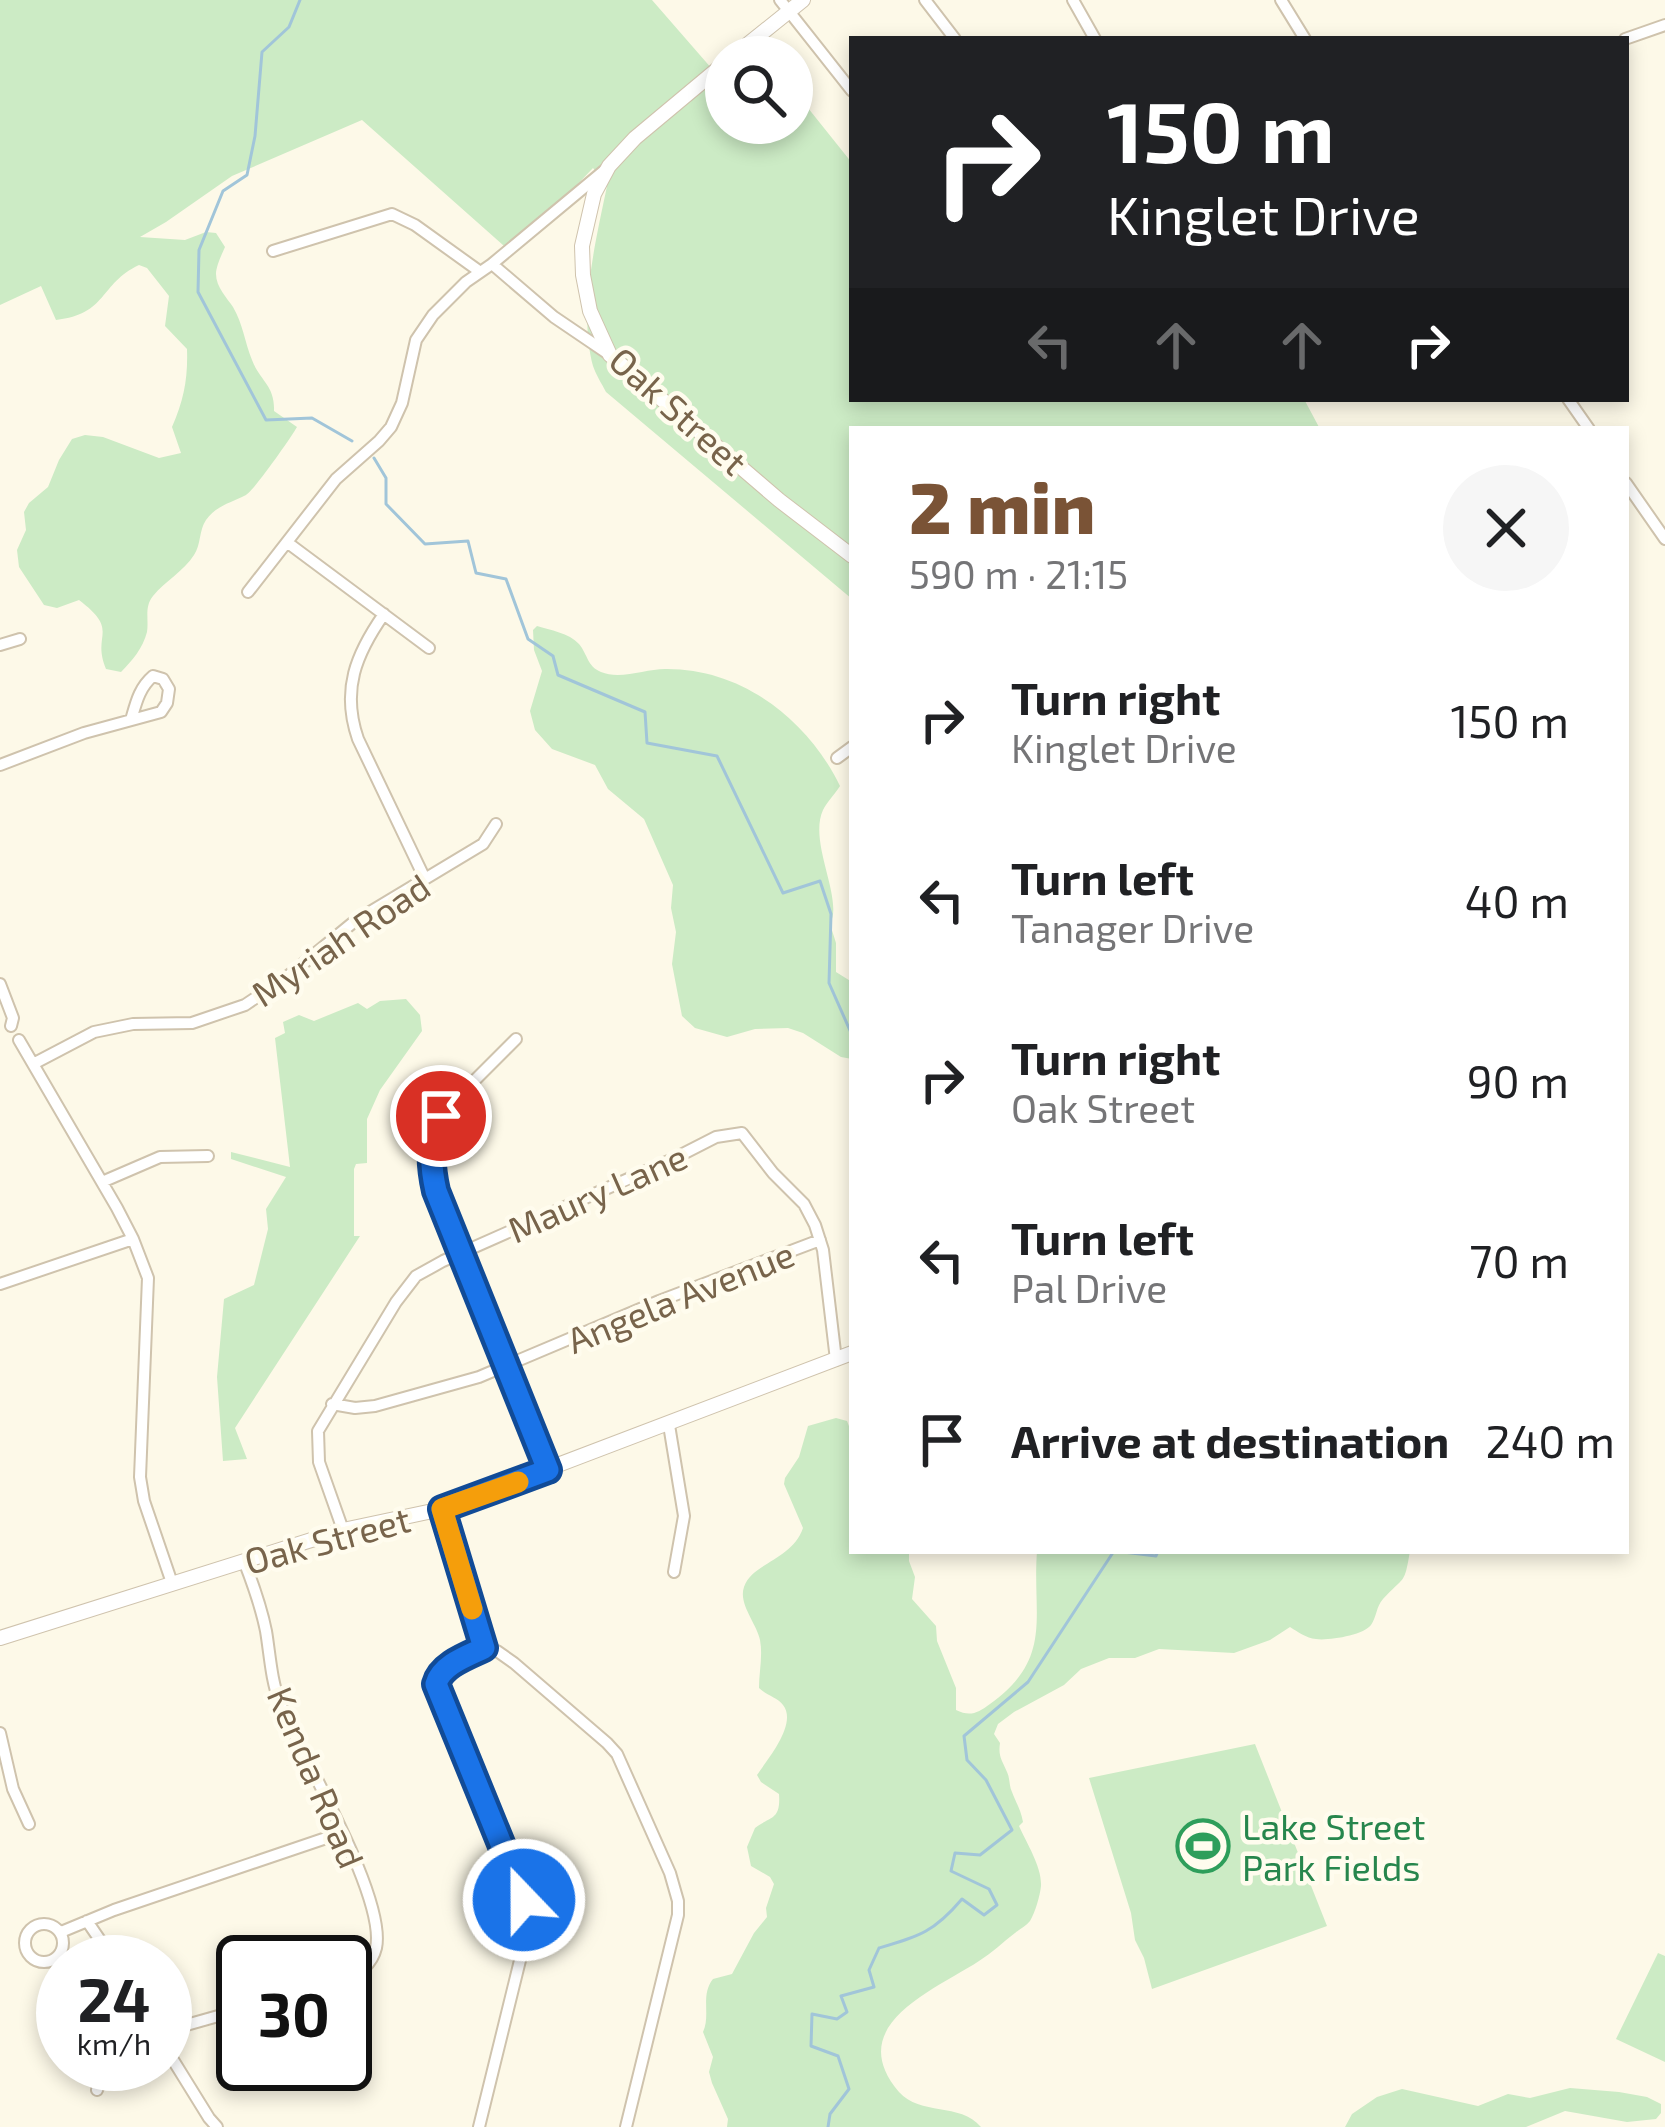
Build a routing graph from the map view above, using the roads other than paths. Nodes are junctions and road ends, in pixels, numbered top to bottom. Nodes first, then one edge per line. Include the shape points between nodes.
1 (803, 0) edge
2 (926, 0) edge
3 (1073, 0) edge
4 (1281, 0) edge
5 (784, 6) edge
6 (1665, 25) edge
7 (753, 36) edge
8 (953, 36) edge
9 (1093, 36) edge
10 (1303, 36) edge
11 (1629, 38) edge
12 (705, 80) edge
13 (849, 87) edge
14 (609, 166) junction
15 (274, 251) dead end
16 (491, 264) junction
17 (479, 272) junction
18 (610, 355) junction
19 (1629, 487) edge
20 (1663, 532) edge
21 (289, 542) junction
22 (849, 554) edge
23 (248, 592) dead end
24 (384, 614) junction
25 (20, 639) dead end
26 (0, 645) edge
27 (429, 648) dead end
28 (131, 720) dead end
29 (849, 749) edge
30 (837, 758) dead end
31 (0, 765) edge
32 (496, 824) dead end
33 (425, 879) junction
34 (0, 984) edge
35 (11, 1026) dead end
36 (516, 1039) dead end
37 (19, 1040) dead end
38 (33, 1064) junction
39 (208, 1156) dead end
40 (102, 1182) junction
41 (134, 1239) junction
42 (820, 1240) junction
43 (461, 1253) junction
44 (0, 1284) edge
45 (849, 1354) edge
46 (836, 1360) junction
47 (507, 1367) junction
48 (332, 1404) junction
49 (669, 1425) junction
50 (548, 1470) junction
51 (442, 1509) junction
52 (343, 1530) junction
53 (244, 1561) junction
54 (674, 1572) dead end
55 (172, 1582) junction
56 (0, 1638) edge
57 (484, 1648) junction
58 (0, 1733) edge
59 (29, 1824) dead end
60 (341, 1833) junction
61 (87, 1921) junction
62 (61, 1932) dead end
63 (97, 1935) edge
64 (372, 1958) edge
65 (192, 2091) edge
66 (217, 2127) edge
67 (478, 2127) edge
68 (626, 2127) edge

1 - 5 street, Oak Street
2 - 8 street
3 - 9 street
4 - 10 street
5 - 7 street, Oak Street
5 - 13 street
6 - 11 street
12 - 14 street, Oak Street
14 - 16 street
14 - 18 street, Oak Street via 582,246 590,311
15 - 17 street via 392,214
16 - 17 street
16 - 18 street
17 - 21 street via 421,331 386,434 336,479
18 - 22 street, Oak Street
19 - 20 street
21 - 23 street
21 - 24 street
24 - 27 street
24 - 33 street via 353,670 350,706
25 - 26 street
28 - 31 street
29 - 30 street
32 - 33 street, Myriah Road via 483,844
33 - 38 street, Myriah Road via 245,1005 192,1023 110,1027
34 - 35 street
36 - 43 street via 455,1097 434,1132 433,1178
37 - 38 street
38 - 40 street
39 - 40 street via 160,1156
40 - 41 street
41 - 44 street
41 - 55 street via 149,1291 140,1477
42 - 43 street, Maury Lane via 804,1204 746,1136 733,1132
42 - 46 street, Maury Lane
42 - 47 street, Angela Avenue
43 - 47 street
43 - 48 street, Maury Lane via 410,1284
45 - 46 street, Oak Street
46 - 49 street, Oak Street
47 - 48 street, Angela Avenue via 374,1406
47 - 50 street
48 - 52 street, Maury Lane via 317,1451
49 - 50 street, Oak Street
49 - 54 street via 684,1516
50 - 51 street, Oak Street
51 - 52 street, Oak Street
51 - 57 street
52 - 53 street, Oak Street
53 - 55 street, Oak Street
53 - 60 street, Kenda Road via 277,1696
55 - 56 street, Oak Street
57 - 67 street via 435,1680 527,1915
57 - 68 street via 514,1663 613,1748 674,1887 678,1916
58 - 59 street
60 - 61 street
60 - 64 street, Kenda Road via 377,1926
61 - 62 street
61 - 63 street
65 - 66 street

